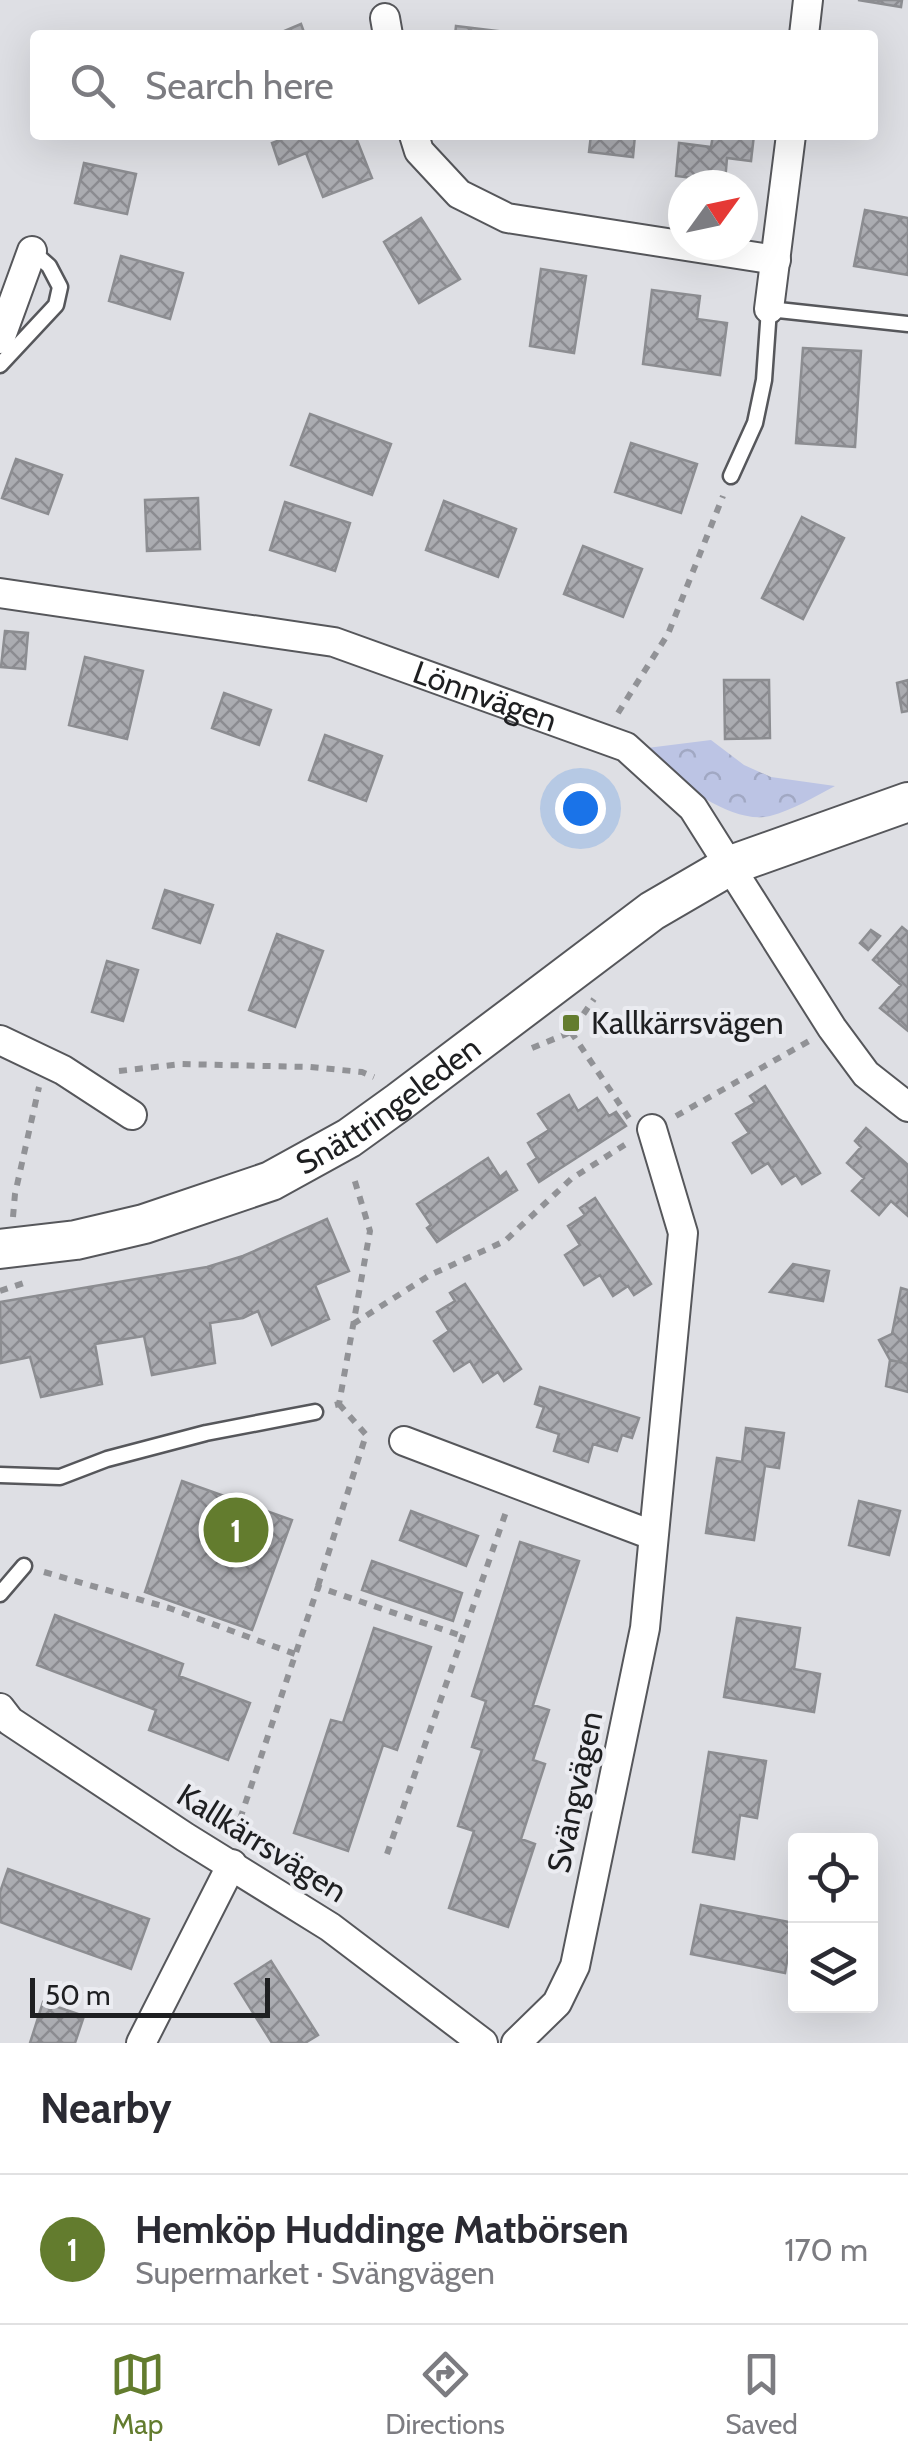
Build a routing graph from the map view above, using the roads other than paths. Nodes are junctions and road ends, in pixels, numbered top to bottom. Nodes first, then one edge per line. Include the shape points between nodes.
1 (808, 0) edge
2 (805, 30) edge
3 (416, 140) edge
4 (790, 140) edge
5 (32, 251) joint
6 (776, 260) junction
7 (769, 309) junction
8 (908, 324) edge
9 (0, 339) edge
10 (0, 365) edge
11 (731, 476) road end
12 (0, 593) edge
13 (908, 802) edge
14 (731, 864) junction
15 (0, 1040) edge
16 (908, 1108) edge
17 (132, 1115) dead end
18 (646, 1132) road end
19 (6, 1233) edge
20 (315, 1412) road end
21 (404, 1441) road end
22 (0, 1475) edge
23 (652, 1535) junction
24 (24, 1566) road end
25 (0, 1594) edge
26 (0, 1708) edge
27 (232, 1864) junction
28 (141, 2043) edge
29 (483, 2043) edge
30 (516, 2043) edge

1 - 2 street
3 - 6 street via 459,194 507,218
4 - 6 street
5 - 9 street
5 - 10 lane via 60,286 56,304
6 - 7 street
7 - 8 lane
7 - 11 lane via 755,423
12 - 14 street, Lönnvägen via 334,642 626,747 693,808
13 - 14 street
14 - 16 street, Lönnvägen via 832,1028 866,1074
14 - 19 street, Snättringeleden via 652,911 349,1138 271,1180 76,1240
15 - 17 street
18 - 23 street, Svängvägen via 683,1234
20 - 22 lane via 107,1459 60,1477
21 - 23 street
23 - 30 street, Svängvägen via 644,1628 575,1966 556,2003
24 - 25 lane
26 - 27 street, Kallkärrsvägen via 10,1722
27 - 28 street
27 - 29 street, Kallkärrsvägen via 330,1927

